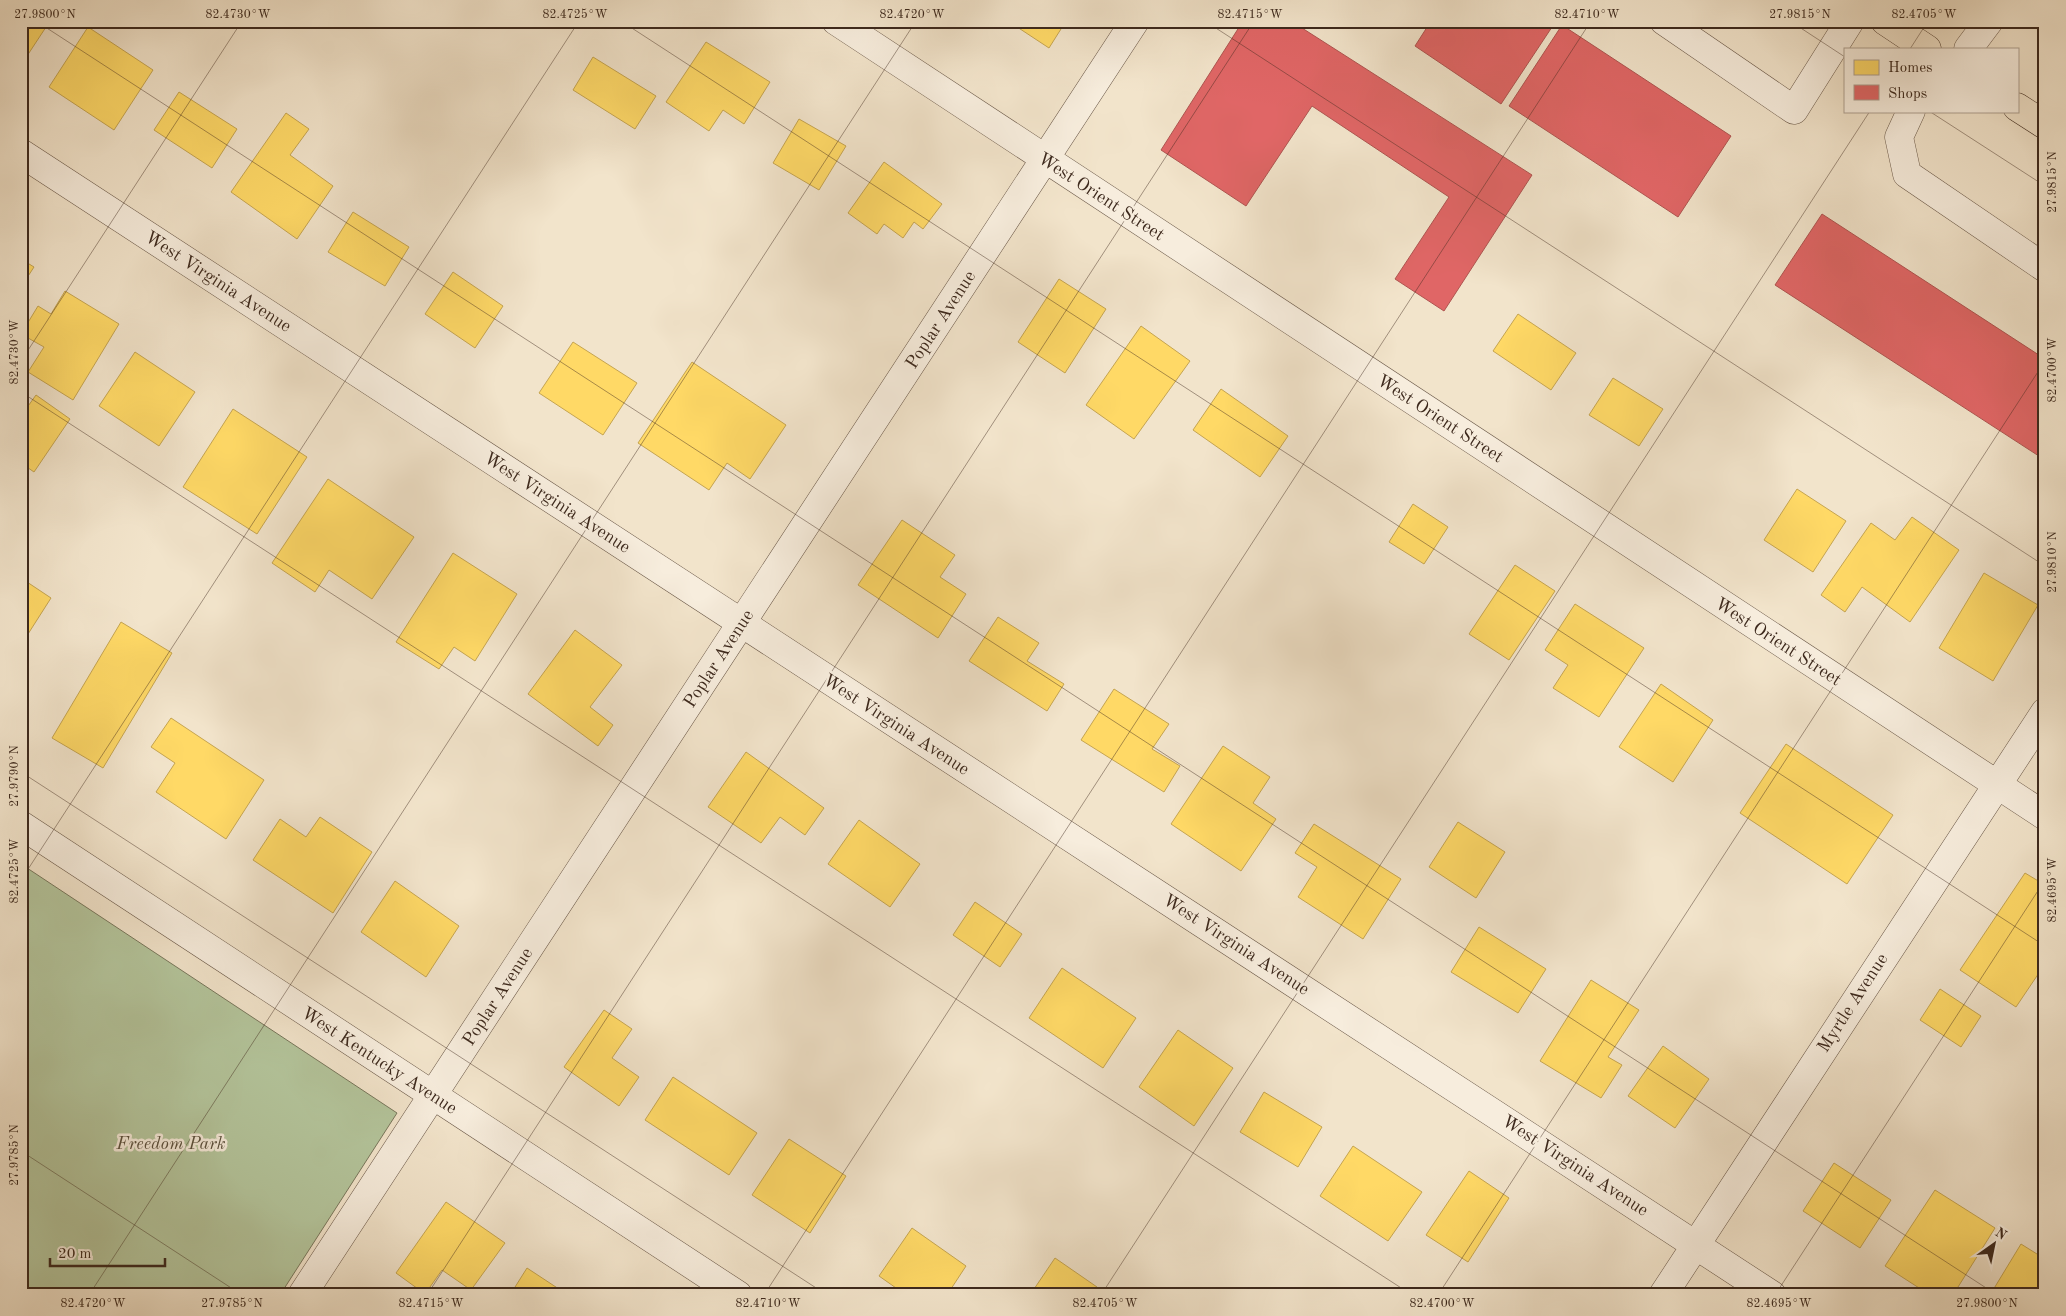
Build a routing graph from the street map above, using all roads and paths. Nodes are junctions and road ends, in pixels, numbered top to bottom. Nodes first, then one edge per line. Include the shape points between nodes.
1 (836, 21) edge
2 (1135, 21) edge
3 (1664, 21) edge
4 (1850, 21) edge
5 (1885, 21) edge
6 (1989, 21) edge
7 (1926, 48) edge
8 (1969, 48) edge
9 (2018, 108) edge
10 (1911, 112) edge
11 (2045, 125) edge
12 (21, 153) edge
13 (1045, 160) junction
14 (2045, 268) edge
15 (742, 624) junction
16 (2045, 712) edge
17 (1997, 785) junction
18 (2045, 816) edge
19 (21, 825) edge
20 (433, 1096) junction
21 (1696, 1244) junction
22 (302, 1295) edge
23 (738, 1295) edge
24 (1663, 1295) edge
25 (1772, 1295) edge

1 - 13 street, West Orient Street
2 - 13 street, Poplar Avenue
3 - 4 street via 1794,110
5 - 7 main road
6 - 8 street
9 - 11 main road
10 - 14 street via 1899,137 1907,174
12 - 15 street, West Virginia Avenue
13 - 15 street, Poplar Avenue
13 - 17 street, West Orient Street
15 - 20 street, Poplar Avenue
15 - 21 street, West Virginia Avenue
16 - 17 street, Myrtle Avenue
17 - 18 street, West Orient Street
17 - 21 street, Myrtle Avenue
19 - 20 street, West Kentucky Avenue
20 - 22 street, Poplar Avenue
20 - 23 street, West Kentucky Avenue
21 - 24 street, Myrtle Avenue
21 - 25 street, West Virginia Avenue

